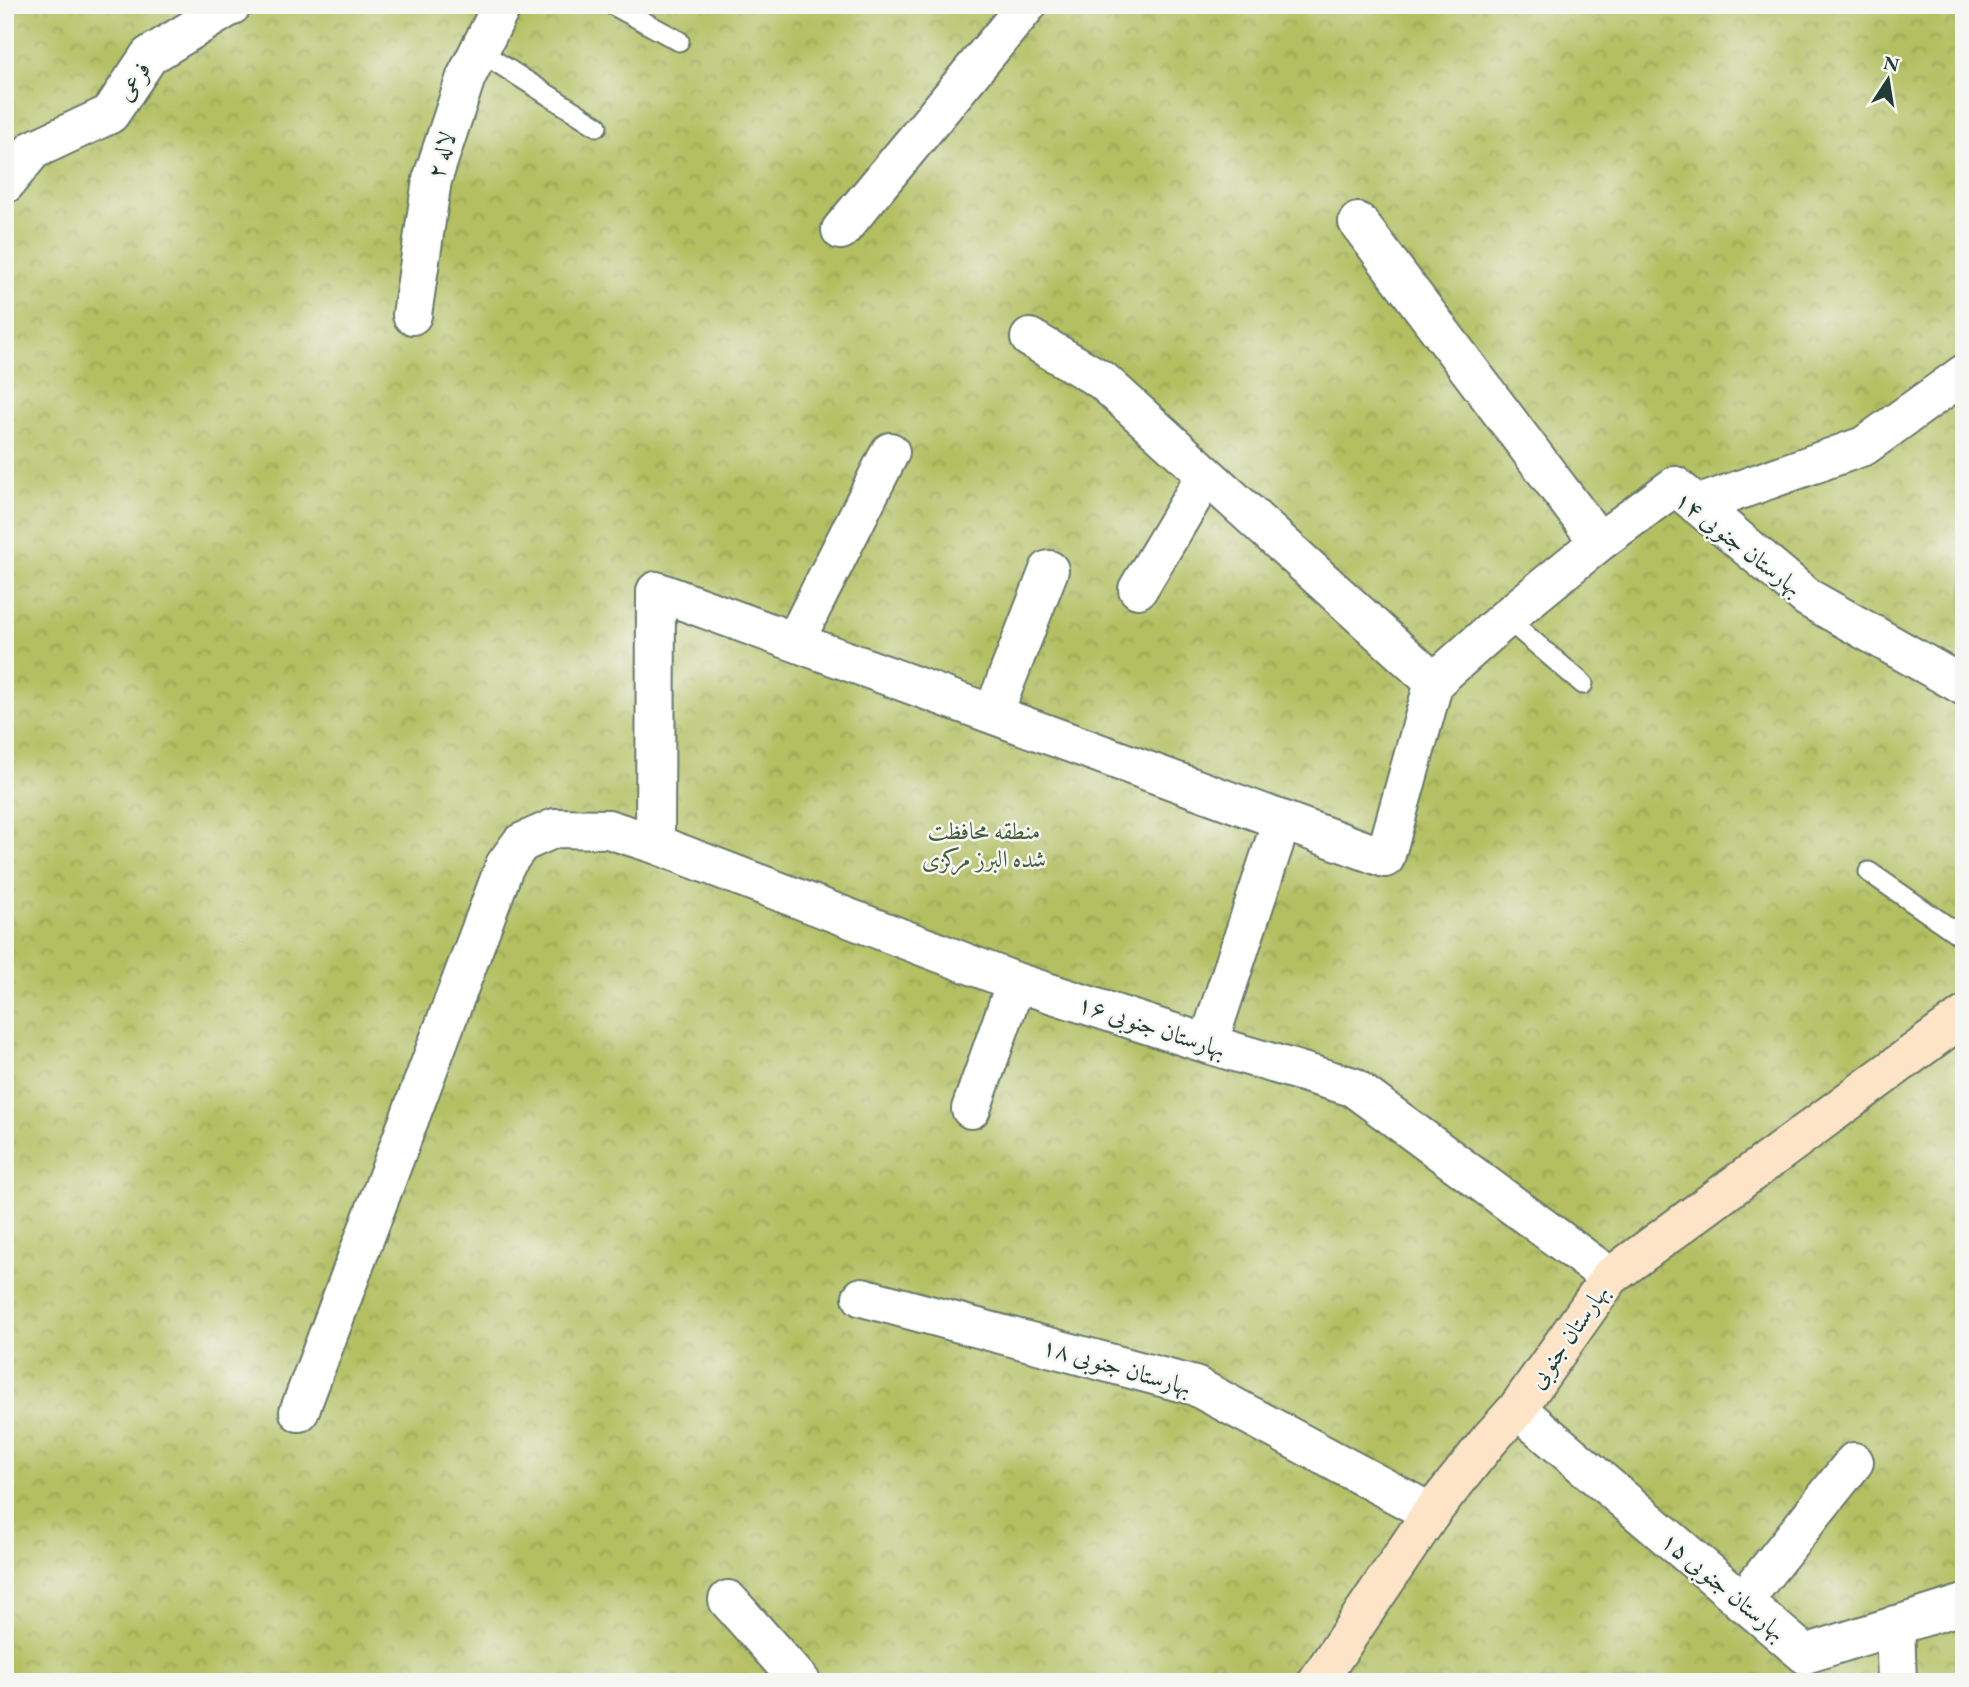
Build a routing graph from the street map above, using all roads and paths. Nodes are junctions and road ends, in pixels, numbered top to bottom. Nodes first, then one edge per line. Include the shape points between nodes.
1 (232, 5) edge
2 (502, 5) edge
3 (613, 5) edge
4 (1027, 5) edge
5 (679, 41) dead end
6 (479, 51) junction
7 (597, 126) dead end
8 (5, 184) edge
9 (1358, 222) dead end
10 (841, 230) dead end
11 (412, 315) dead end
12 (1030, 338) dead end
13 (1964, 374) edge
14 (890, 452) dead end
15 (1206, 475) junction
16 (1697, 505) junction
17 (1600, 542) junction
18 (1049, 570) dead end
19 (1138, 589) dead end
20 (1506, 618) junction
21 (795, 641) junction
22 (1434, 682) junction
23 (1583, 684) dead end
24 (1964, 686) edge
25 (993, 714) junction
26 (1282, 820) junction
27 (655, 844) junction
28 (1869, 873) dead end
29 (1964, 938) edge
30 (1016, 982) junction
31 (1964, 1016) edge
32 (1208, 1044) junction
33 (971, 1109) dead end
34 (1610, 1277) junction
35 (862, 1297) dead end
36 (1517, 1409) junction
37 (299, 1412) dead end
38 (1854, 1462) dead end
39 (1431, 1513) junction
40 (729, 1600) dead end
41 (1742, 1601) junction
42 (1964, 1604) edge
43 (1895, 1625) junction
44 (801, 1682) edge
45 (1317, 1682) edge
46 (1897, 1682) edge

1 - 8 street, فرعی via 149,56 110,114 33,150
2 - 6 street, لاله ۲
3 - 5 lane
4 - 10 street
6 - 7 lane
6 - 11 street, لاله ۲ via 466,76 432,180
9 - 17 street
12 - 15 street via 1103,381
13 - 16 street via 1864,446
14 - 21 street
15 - 19 street
15 - 22 street
16 - 17 street, بهارستان جنوبی ۱۴ via 1675,486
16 - 24 street, بهارستان جنوبی ۱۴ via 1808,598
17 - 20 street, بهارستان جنوبی ۱۴
18 - 25 street
20 - 22 street, بهارستان جنوبی ۱۴
20 - 23 lane
21 - 25 street
21 - 27 street via 656,590
22 - 26 street via 1385,858
25 - 26 street
26 - 32 street
27 - 30 street, بهارستان جنوبی ۱۶
27 - 37 street, بهارستان جنوبی ۱۶ via 608,829 555,828 521,843 505,865
28 - 29 lane
30 - 32 street, بهارستان جنوبی ۱۶
30 - 33 street
31 - 34 street, بهارستان جنوبی
32 - 34 street, بهارستان جنوبی ۱۶ via 1353,1087
34 - 36 street, بهارستان جنوبی
35 - 39 street, بهارستان جنوبی ۱۸ via 1195,1387
36 - 39 street, بهارستان جنوبی
36 - 41 street, بهارستان جنوبی ۱۵
38 - 41 street
39 - 45 street, بهارستان جنوبی
40 - 44 street
41 - 43 street, بهارستان جنوبی ۱۵ via 1805,1654
42 - 43 street, بهارستان جنوبی ۱۵
43 - 46 street

